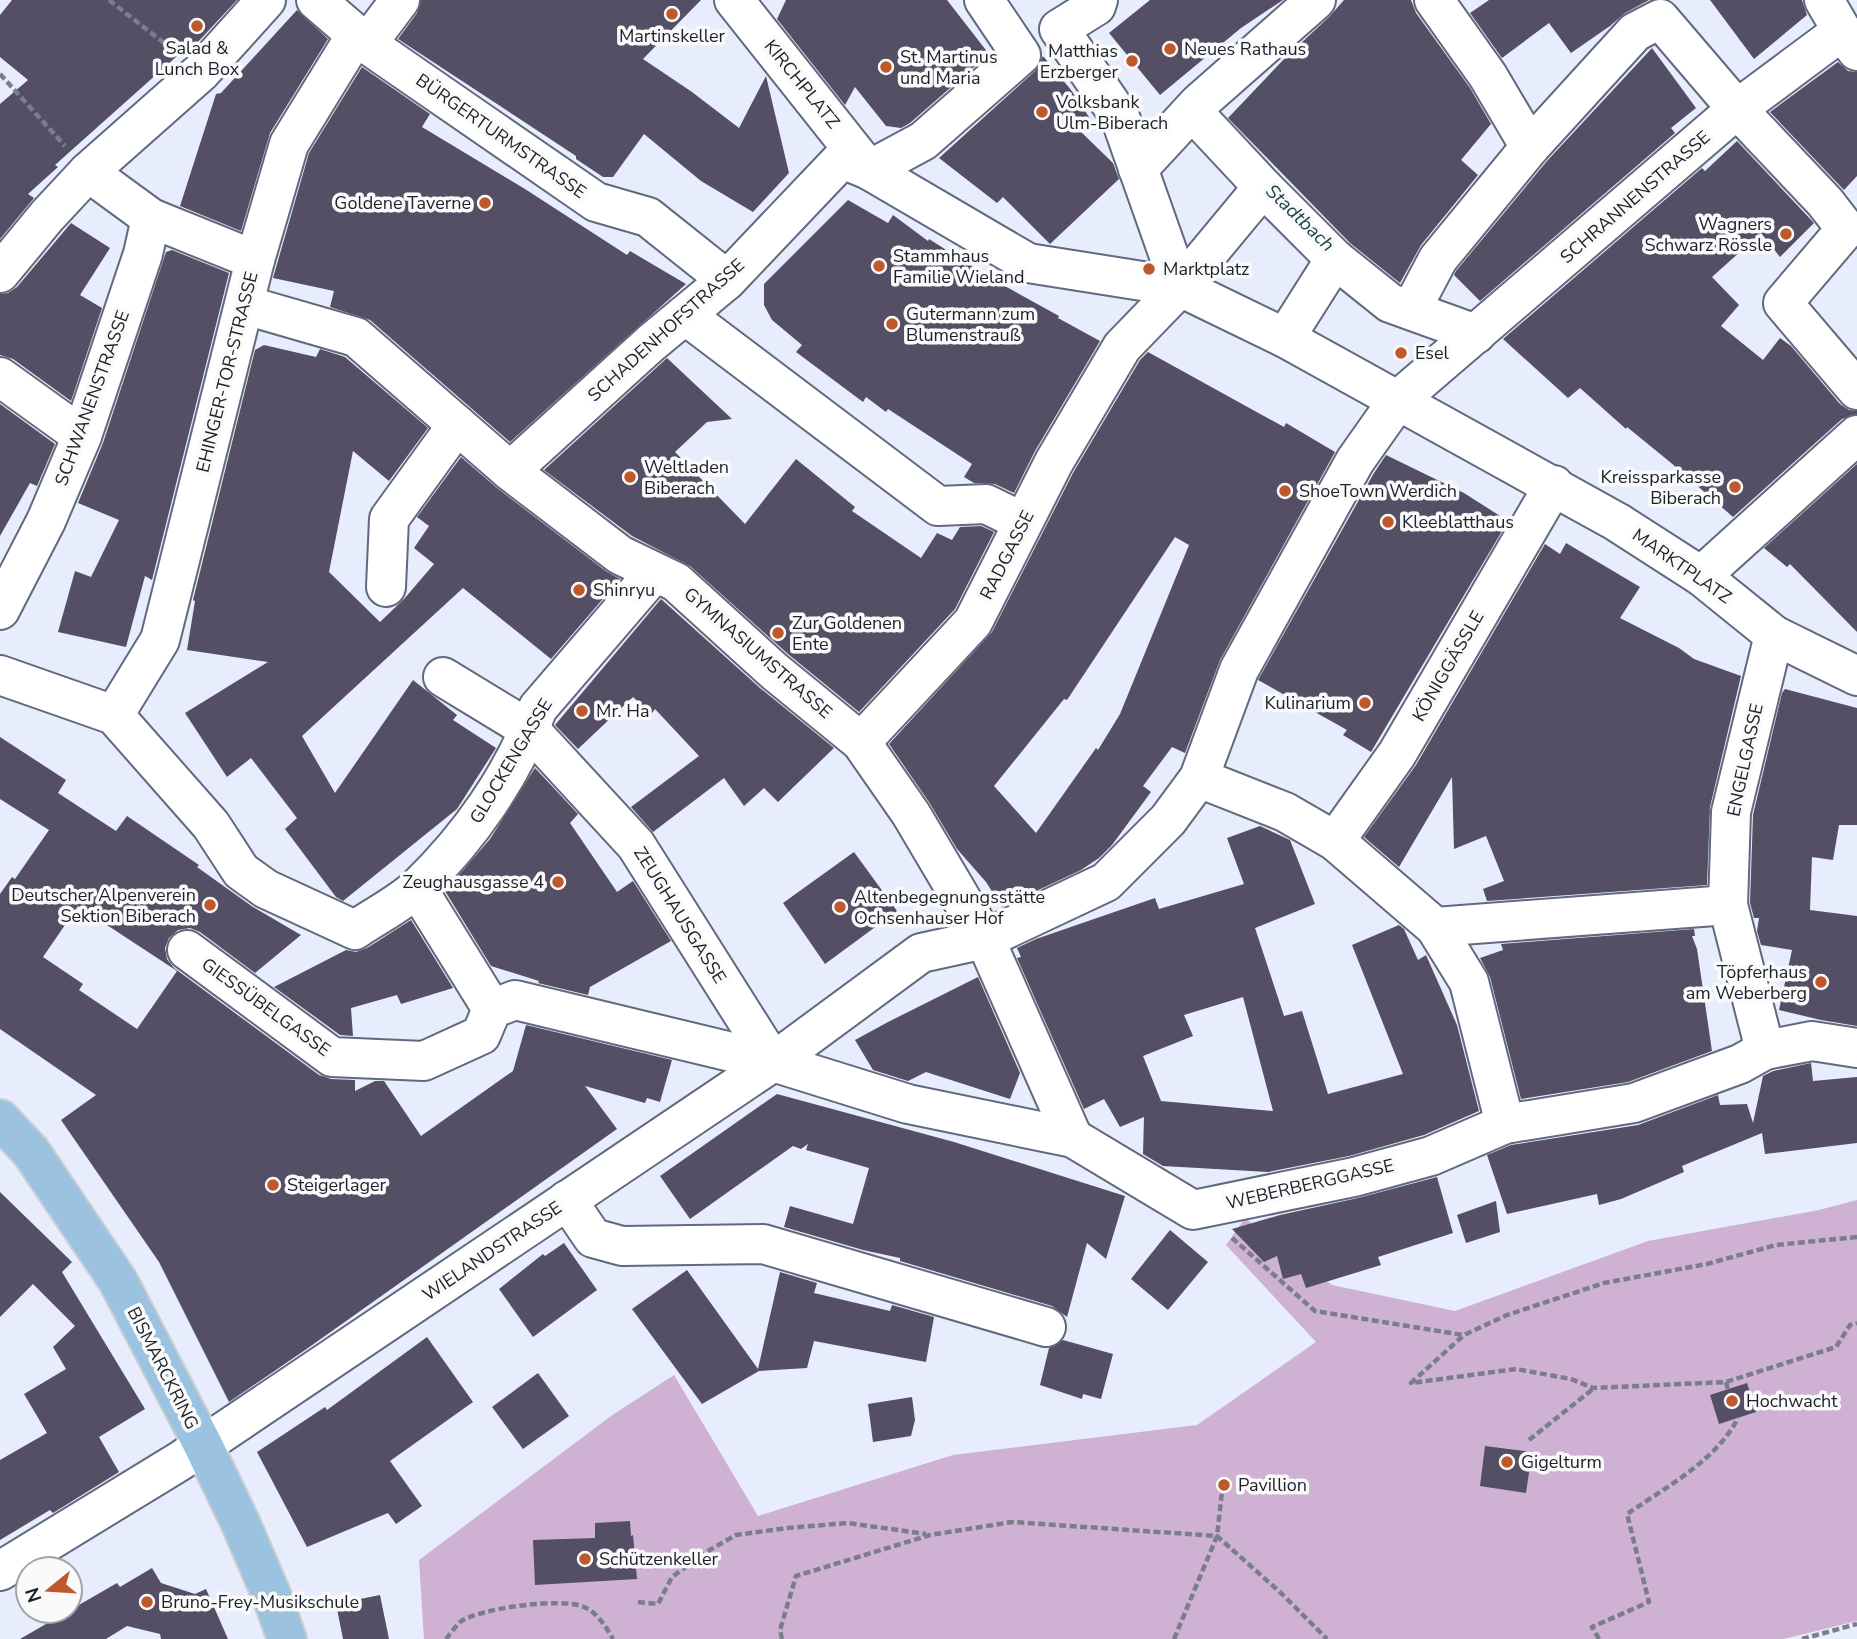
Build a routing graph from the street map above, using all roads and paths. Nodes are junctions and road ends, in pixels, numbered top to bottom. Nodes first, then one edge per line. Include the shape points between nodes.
1 (109, 0) edge
2 (266, 0) edge
3 (316, 0) edge
4 (400, 0) edge
5 (734, 0) edge
6 (984, 0) edge
7 (1316, 0) edge
8 (1434, 0) edge
9 (1097, 3) edge
10 (1841, 27) edge
11 (362, 39) junction
12 (201, 72) junction
13 (0, 74) edge
14 (1196, 107) junction
15 (1737, 109) junction
16 (1530, 148) junction
17 (1138, 169) junction
18 (869, 170) junction
19 (88, 172) junction
20 (1257, 194) junction
21 (151, 218) junction
22 (255, 260) junction
23 (1330, 265) junction
24 (0, 273) edge
25 (727, 280) junction
26 (1180, 288) junction
27 (245, 305) junction
28 (1411, 310) junction
29 (685, 315) junction
30 (1476, 334) junction
31 (1284, 338) junction
32 (0, 377) edge
33 (1857, 390) edge
34 (1398, 400) junction
35 (457, 425) junction
36 (1857, 435) edge
37 (82, 436) junction
38 (509, 471) junction
39 (1553, 485) junction
40 (1023, 522) junction
41 (654, 573) junction
42 (1701, 576) junction
43 (386, 587) dead end
44 (0, 610) edge
45 (1774, 635) junction
46 (0, 675) edge
47 (1857, 676) edge
48 (443, 677) dead end
49 (114, 715) junction
50 (530, 730) junction
51 (861, 741) junction
52 (1199, 778) junction
53 (1335, 842) junction
54 (416, 888) junction
55 (1728, 905) junction
56 (1435, 928) junction
57 (985, 939) junction
58 (187, 950) dead end
59 (492, 1009) junction
60 (1857, 1048) edge
61 (1765, 1050) junction
62 (773, 1062) junction
63 (0, 1119) edge
64 (1505, 1124) junction
65 (1073, 1138) junction
66 (567, 1200) junction
67 (1223, 1230) dead end
68 (1857, 1237) edge
69 (1857, 1323) edge
70 (1046, 1327) dead end
71 (1464, 1335) junction
72 (1726, 1382) junction
73 (1593, 1388) junction
74 (1728, 1390) dead end
75 (1738, 1418) dead end
76 (1529, 1440) dead end
77 (203, 1446) junction
78 (1222, 1492) dead end
79 (930, 1535) junction
80 (1217, 1536) junction
81 (0, 1571) edge
82 (638, 1602) dead end
83 (1857, 1624) edge
84 (287, 1639) edge
85 (446, 1639) edge
86 (613, 1639) edge
87 (782, 1639) edge
88 (1174, 1639) edge
89 (1327, 1639) edge
90 (1599, 1639) edge
91 (1802, 1639) edge

1 - 12 path
2 - 12 street
3 - 11 street, BÜRGERTURMSTRASSE
4 - 11 street, EHINGER-TOR-STRASSE
5 - 18 street, KIRCHPLATZ
6 - 18 street via 1021,55 923,141
7 - 14 street
8 - 16 street via 1488,76
9 - 17 street via 1059,29 1120,117
10 - 15 street, SCHRANNENSTRASSE
11 - 22 street, EHINGER-TOR-STRASSE via 328,79 289,144
11 - 25 street, BÜRGERTURMSTRASSE via 596,202 648,217
12 - 19 street
13 - 19 path
14 - 17 street
14 - 20 street
15 - 16 street via 1660,19 1635,32
15 - 30 street, SCHRANNENSTRASSE
15 - 33 street via 1846,229 1783,303
16 - 28 street via 1438,259
17 - 26 street
18 - 25 street, SCHADENHOFSTRASSE via 842,159
18 - 26 street, MARKTPLATZ via 1028,263
19 - 21 street
19 - 24 street
20 - 23 street
20 - 26 street, RADGASSE
21 - 22 street
21 - 37 street, SCHWANENSTRASSE
22 - 27 street, EHINGER-TOR-STRASSE
23 - 28 street via 1390,303
23 - 31 street
25 - 29 street, SCHADENHOFSTRASSE
26 - 31 street, MARKTPLATZ
26 - 40 street, RADGASSE via 1122,346
27 - 35 street, GYMNASIUMSTRASSE via 356,337
27 - 49 street, EHINGER-TOR-STRASSE via 160,640
28 - 30 street
29 - 38 street, SCHADENHOFSTRASSE
29 - 40 street via 938,506 986,504
30 - 34 street, SCHRANNENSTRASSE
31 - 34 street, MARKTPLATZ
32 - 37 street
34 - 39 street, MARKTPLATZ
34 - 52 street, WIELANDSTRASSE via 1355,461 1239,670
35 - 38 street, GYMNASIUMSTRASSE
35 - 43 street via 389,519
36 - 42 street
37 - 44 street, SCHWANENSTRASSE via 46,521
38 - 41 street, GYMNASIUMSTRASSE via 620,555
39 - 42 street, MARKTPLATZ
39 - 53 street, KÖNIGGÄSSLE via 1397,754
40 - 51 street, RADGASSE via 973,622
41 - 50 street, GLOCKENGASSE via 538,708
41 - 51 street, GYMNASIUMSTRASSE via 676,582 774,671
42 - 45 street, MARKTPLATZ
45 - 47 street, MARKTPLATZ
45 - 55 street, ENGELGASSE via 1731,812
46 - 49 street
48 - 50 street, ZEUGHAUSGASSE
49 - 54 street, GLOCKENGASSE via 211,825 241,871 266,889 355,930
50 - 54 street, GLOCKENGASSE via 481,817
50 - 62 street, ZEUGHAUSGASSE via 636,845
51 - 57 street, GYMNASIUMSTRASSE via 912,814
52 - 53 street via 1285,812
52 - 57 street, WIELANDSTRASSE via 1168,820 1106,882
53 - 56 street
54 - 59 street
55 - 56 street
55 - 61 street, ENGELGASSE
56 - 64 street via 1469,982
57 - 62 street, WIELANDSTRASSE via 921,953
57 - 65 street, GYMNASIUMSTRASSE
58 - 59 street, GIESSÜBELGASSE via 332,1057 424,1061 481,1035
59 - 62 street via 515,1000
60 - 61 street, WEBERBERGGASSE via 1812,1041
61 - 64 street, WEBERBERGGASSE via 1740,1064 1634,1103
62 - 65 street, WEBERBERGGASSE via 908,1104
62 - 66 street, WIELANDSTRASSE
63 - 77 main road, BISMARCKRING via 31,1152 118,1281
64 - 65 street, WEBERBERGGASSE via 1431,1156 1354,1177 1192,1210
66 - 70 street via 593,1238 622,1246 763,1244
66 - 77 street, WIELANDSTRASSE
67 - 71 path via 1315,1311
68 - 71 path via 1776,1245 1707,1264 1604,1283 1507,1315
69 - 72 path via 1850,1325 1836,1347
71 - 73 path via 1411,1383 1516,1369
72 - 73 path
72 - 74 path
73 - 76 path
75 - 90 path via 1729,1435 1702,1462 1627,1514 1650,1602 1592,1628
77 - 81 street, WIELANDSTRASSE
77 - 84 main road, BISMARCKRING
78 - 80 path
79 - 80 path via 1012,1522
79 - 82 path via 848,1523 736,1535 673,1577 658,1604
79 - 87 path via 796,1576 780,1630
80 - 88 path
80 - 89 path
83 - 91 path
85 - 86 path via 461,1621 506,1607 536,1604 583,1606 604,1623

